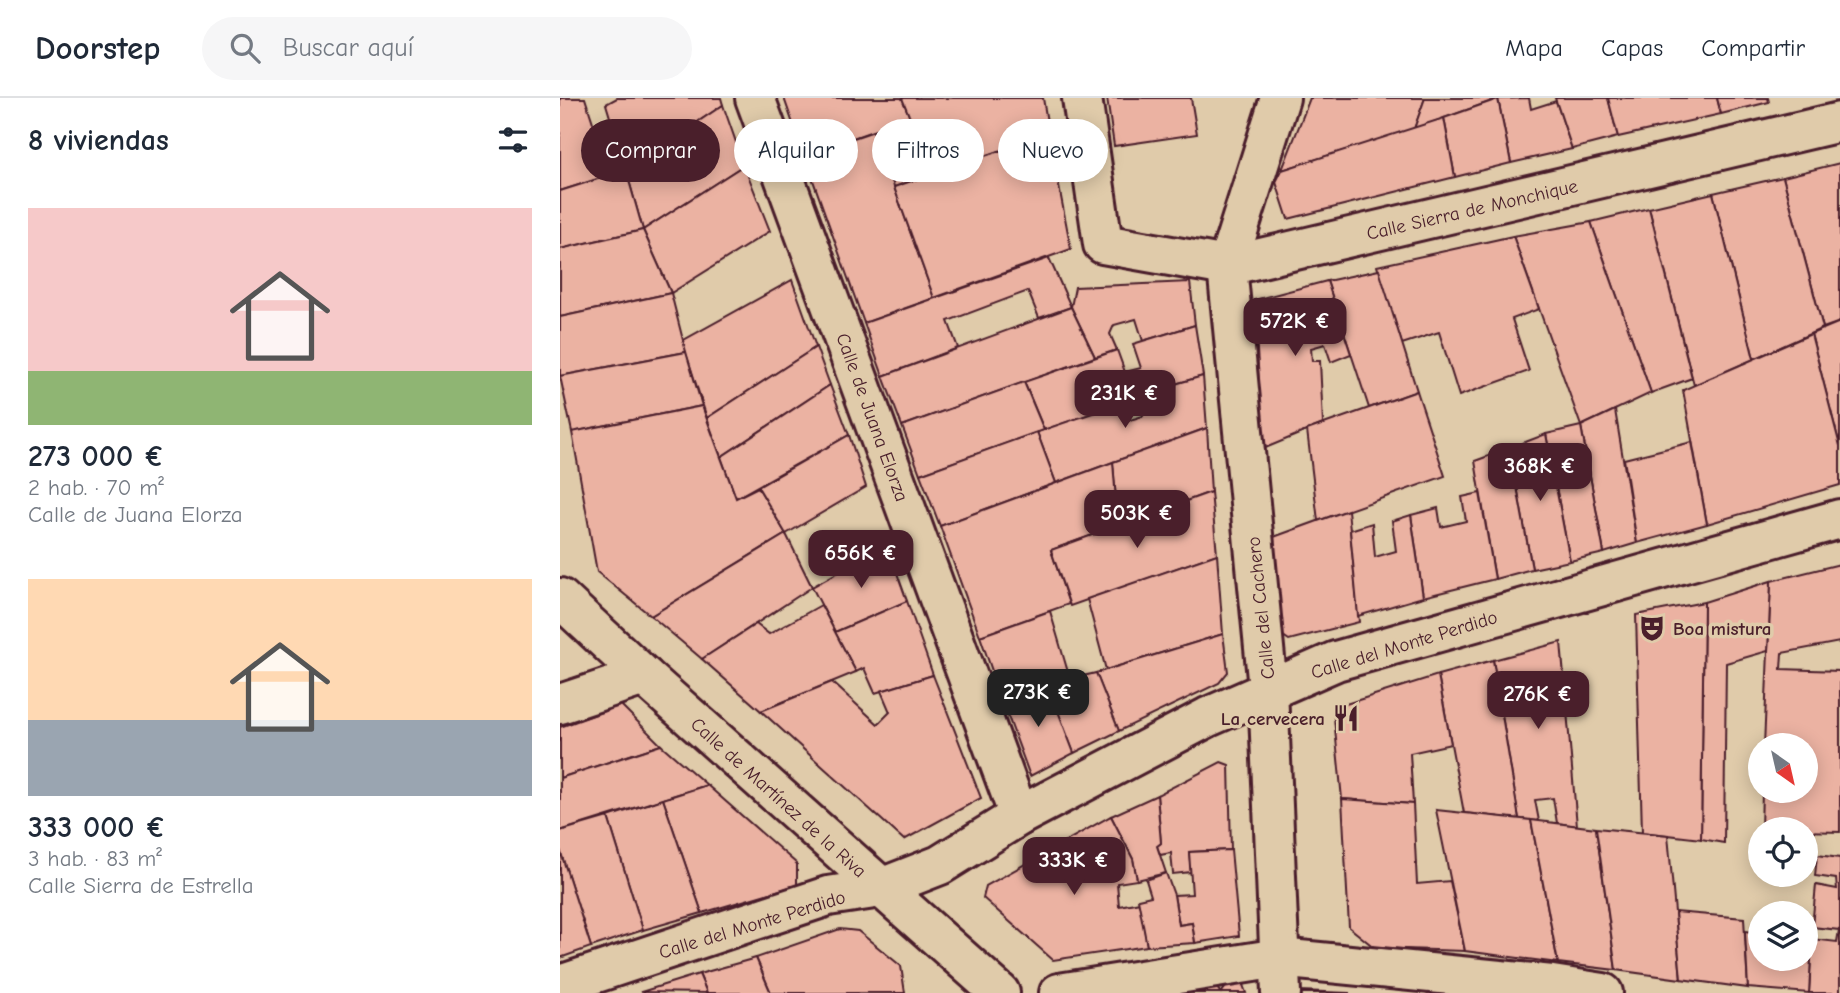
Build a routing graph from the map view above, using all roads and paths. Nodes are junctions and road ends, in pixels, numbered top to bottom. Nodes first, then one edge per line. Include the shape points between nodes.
1 (755, 98) edge
2 (1082, 98) edge
3 (1280, 98) edge
4 (1840, 122) edge
5 (1227, 266) junction
6 (1840, 519) edge
7 (560, 598) edge
8 (644, 676) junction
9 (1268, 689) junction
10 (560, 704) edge
11 (1019, 816) junction
12 (881, 888) junction
13 (1280, 975) edge
14 (560, 985) edge
15 (1000, 993) edge
16 (1059, 993) edge
17 (1603, 993) edge

1 - 11 street, Calle de Juana Elorza
2 - 5 street, Calle Sierra de Monchique via 1103,244
3 - 5 street
4 - 5 street, Calle Sierra de Monchique
5 - 9 street, Calle del Cachero
6 - 9 street, Calle del Monte Perdido via 1336,661
7 - 8 street, Calle de Martínez de la Riva
8 - 10 street
8 - 12 street, Calle de Martínez de la Riva
9 - 11 street, Calle del Monte Perdido
9 - 13 street, Calle del Cachero
11 - 12 street, Calle del Monte Perdido via 940,865
12 - 14 street, Calle del Monte Perdido via 828,896
12 - 15 street, Calle de Martínez de la Riva
13 - 16 street
13 - 17 street via 1552,985

